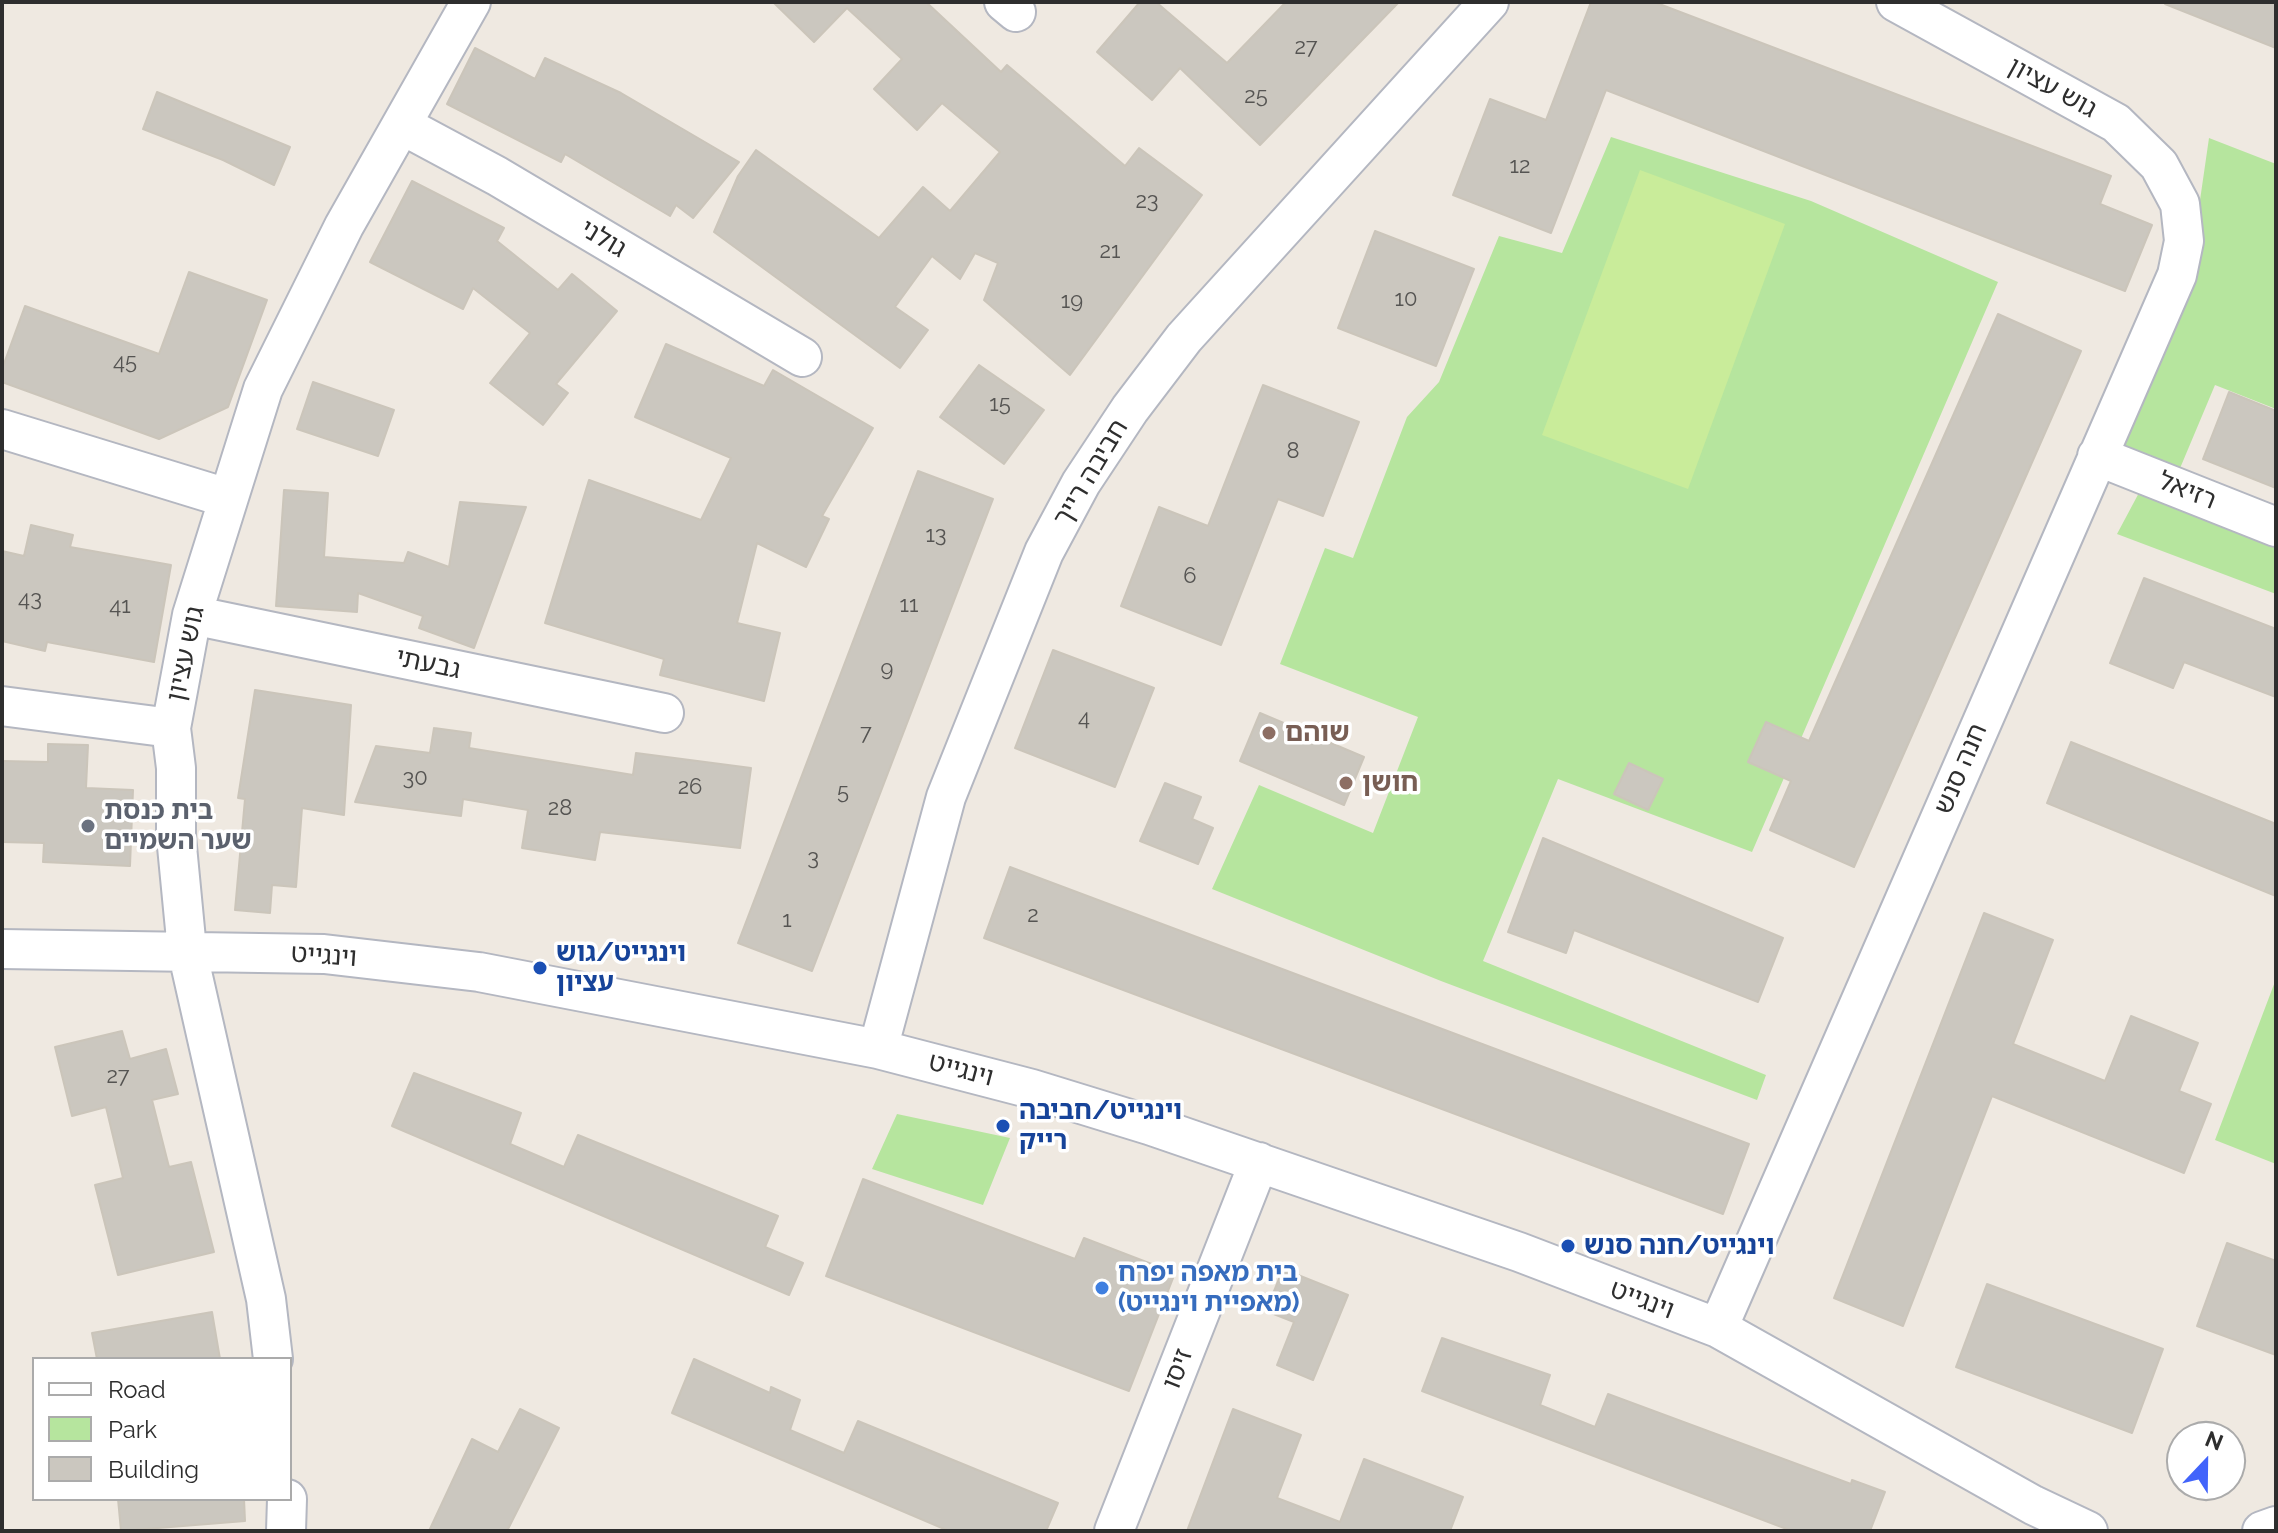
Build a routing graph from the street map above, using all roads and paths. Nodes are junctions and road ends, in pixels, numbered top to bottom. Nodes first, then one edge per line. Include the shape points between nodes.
1 (471, 2) edge
2 (1489, 2) edge
3 (1896, 2) edge
4 (402, 125) junction
5 (2180, 204) joint
6 (802, 357) dead end
7 (2, 429) edge
8 (2097, 456) junction
9 (227, 498) junction
10 (2276, 527) edge
11 (192, 615) junction
12 (2, 706) edge
13 (664, 713) dead end
14 (171, 728) junction
15 (2, 949) edge
16 (187, 950) junction
17 (878, 1049) junction
18 (1259, 1162) junction
19 (1718, 1328) junction
20 (273, 1357) edge
21 (287, 1501) edge
22 (2033, 1505) junction
23 (2276, 1526) edge
24 (286, 1531) edge
25 (1114, 1531) edge
26 (2065, 1531) edge
27 (2088, 1531) edge
28 (2262, 1531) edge

1 - 4 street, גוש עציון
2 - 17 street, חביבה רייך via 1184,338 1081,483 1044,552 946,797
3 - 5 street, גוש עציון via 2116,123 2159,165
4 - 6 street, גולני
4 - 9 street, גוש עציון via 344,226 263,389
5 - 8 street, חנה סנש via 2184,241 2177,275
7 - 9 street
8 - 10 street, רזיאל
8 - 19 street, חנה סנש
9 - 11 street, גוש עציון
11 - 13 street, גבעתי
11 - 14 street, גוש עציון
12 - 14 street
14 - 16 street, גוש עציון
15 - 16 street, וינגייט
16 - 17 street, וינגייט via 324,954 479,972
16 - 20 street, גוש עציון via 266,1299
17 - 18 street, וינגייט via 1032,1089
18 - 19 street, וינגייט
18 - 25 street, זיסו
19 - 22 street, וינגייט
21 - 24 street
22 - 26 street, וינגייט
22 - 27 street, וינגייט
23 - 28 street

